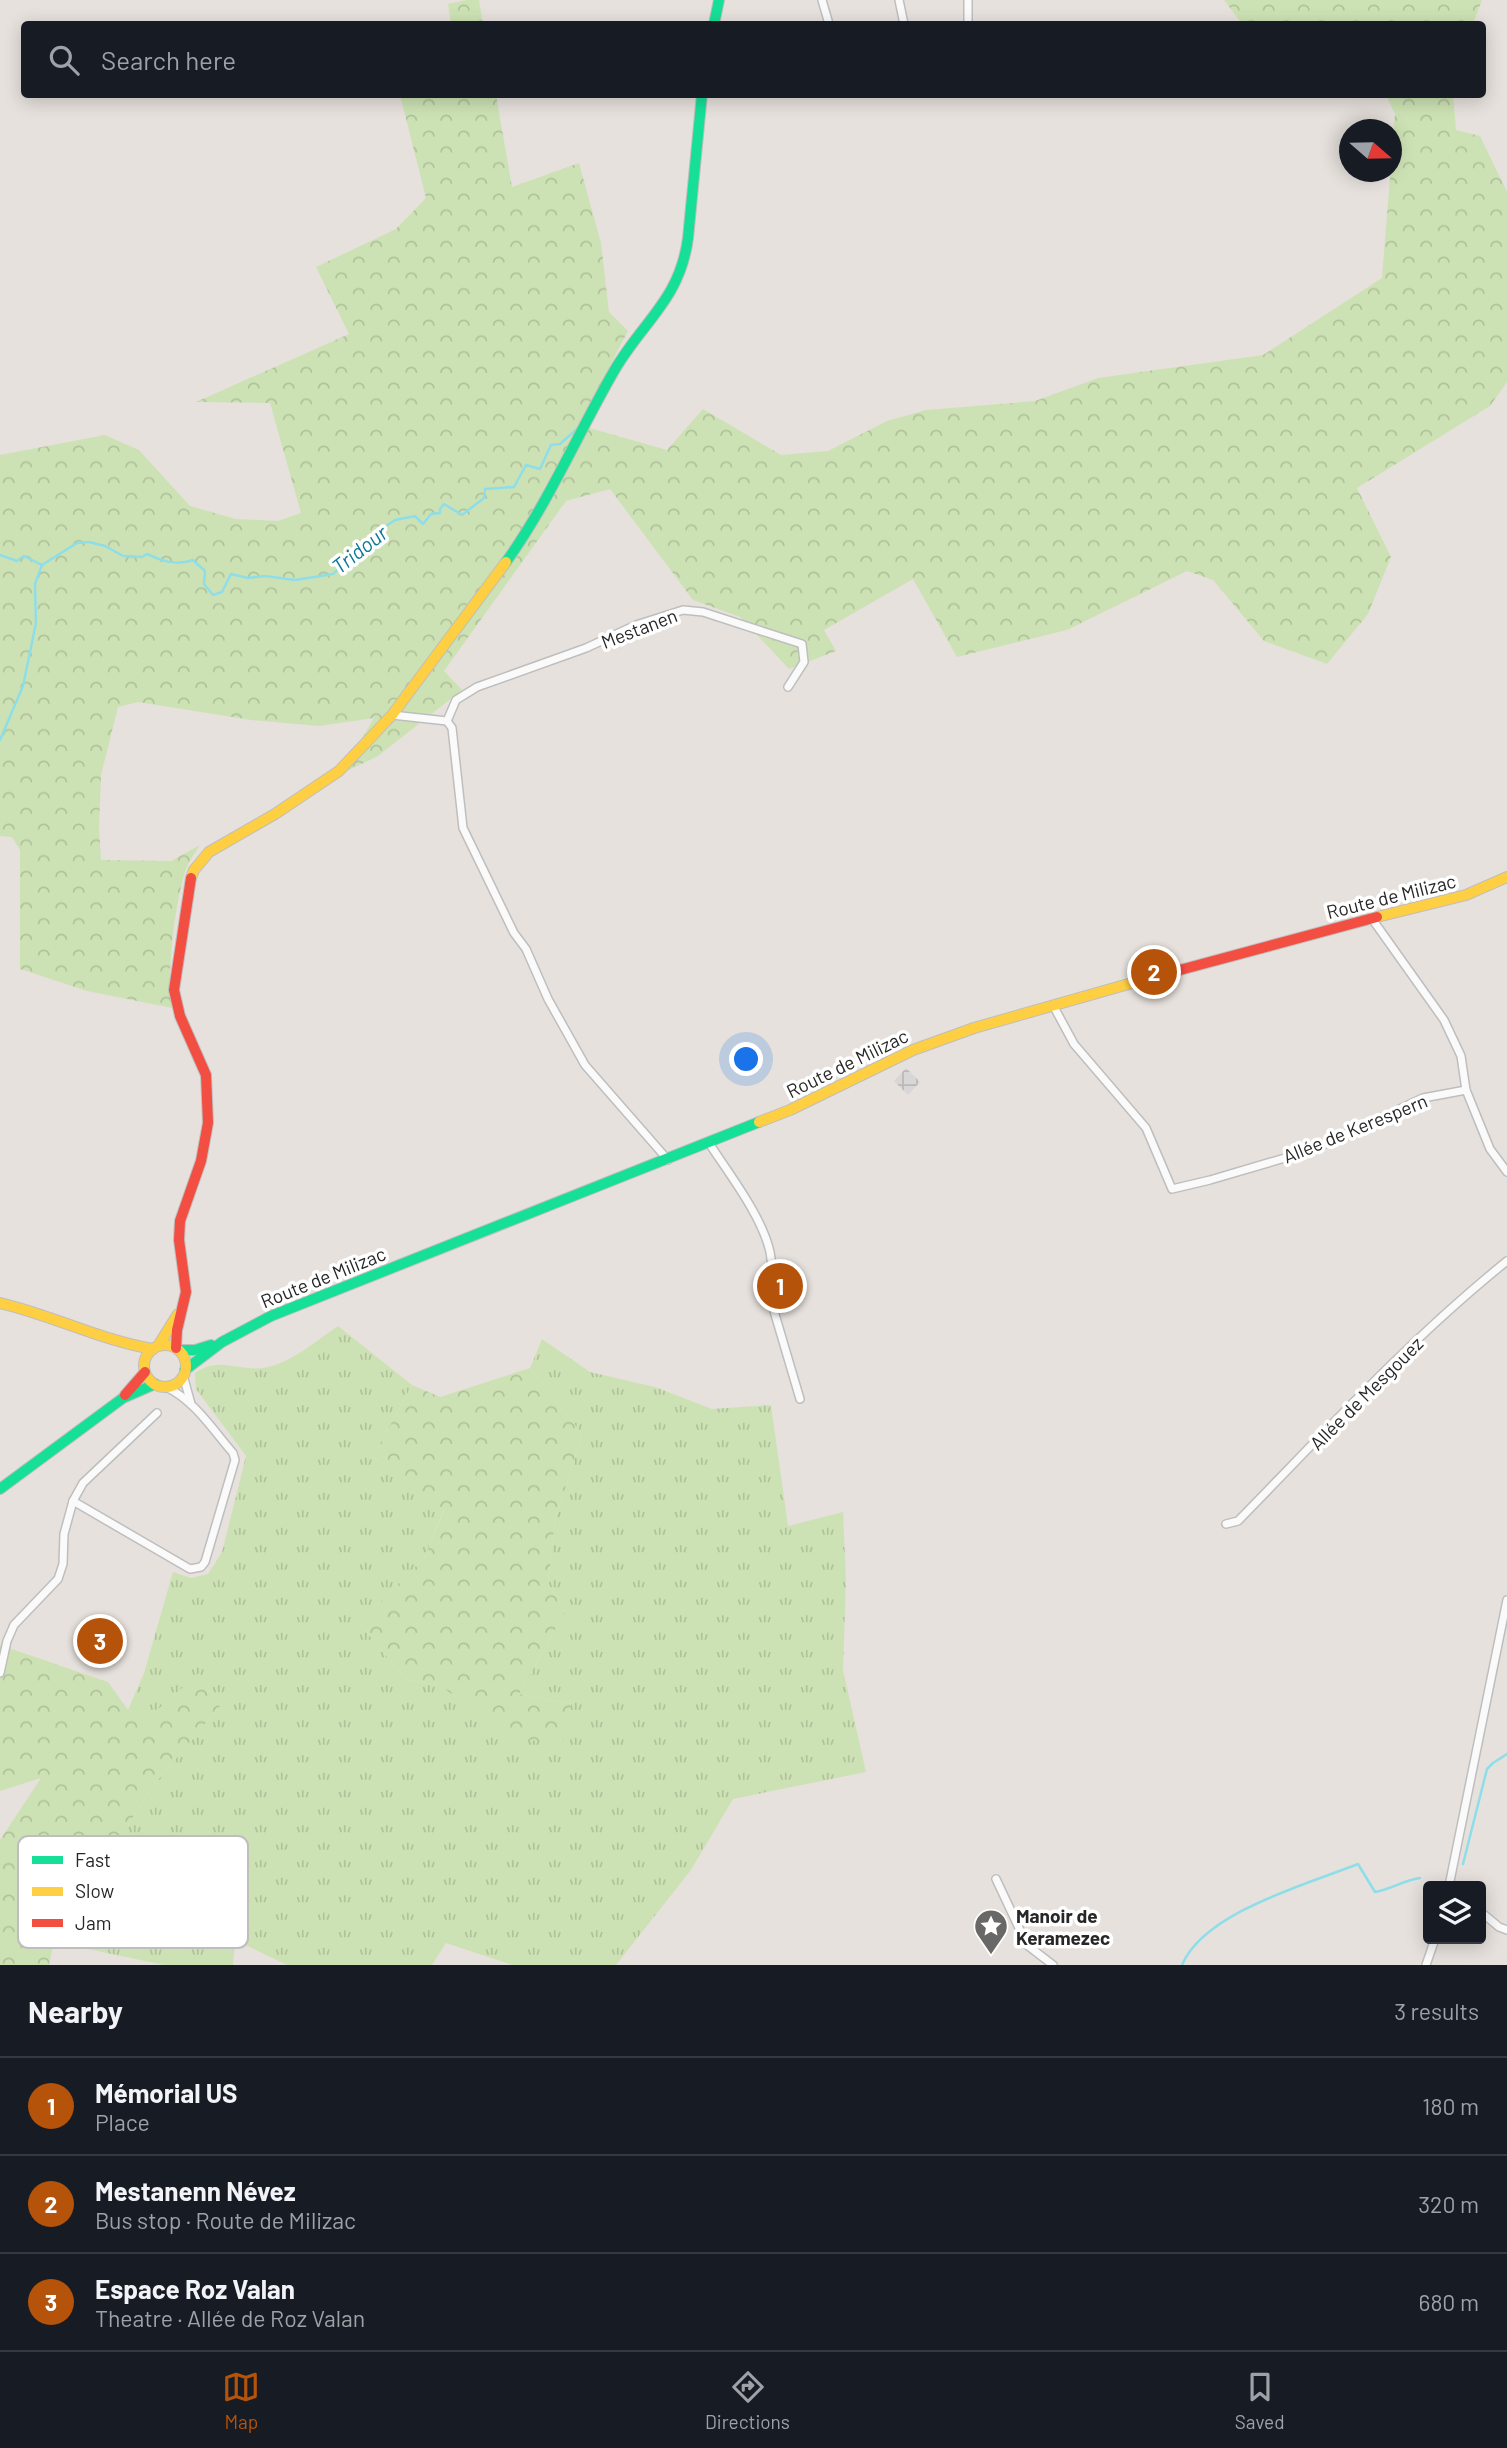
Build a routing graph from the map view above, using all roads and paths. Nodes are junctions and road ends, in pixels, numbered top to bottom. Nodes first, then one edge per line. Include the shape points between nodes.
1 (719, 0) edge
2 (822, 0) edge
3 (899, 0) edge
4 (968, 0) edge
5 (715, 21) edge
6 (828, 21) edge
7 (903, 21) edge
8 (968, 21) edge
9 (702, 98) edge
10 (788, 687) dead end
11 (392, 715) junction
12 (447, 721) junction
13 (1507, 877) edge
14 (1373, 917) junction
15 (1054, 1007) junction
16 (1465, 1090) junction
17 (709, 1143) junction
18 (668, 1160) junction
19 (1507, 1172) edge
20 (1507, 1261) edge
21 (0, 1303) edge
22 (183, 1305) junction
23 (222, 1342) junction
24 (127, 1346) junction
25 (156, 1348) junction
26 (178, 1350) junction
27 (145, 1369) junction
28 (184, 1373) junction
29 (155, 1384) junction
30 (166, 1387) junction
31 (122, 1398) junction
32 (800, 1399) dead end
33 (192, 1405) junction
34 (157, 1413) dead end
35 (0, 1489) edge
36 (73, 1501) junction
37 (1226, 1524) dead end
38 (1507, 1600) edge
39 (0, 1673) edge
40 (996, 1879) dead end
41 (1450, 1881) edge
42 (1486, 1915) edge
43 (1507, 1930) edge
44 (1433, 1944) edge
45 (1053, 1965) edge
46 (1426, 1965) edge

1 - 5 main road
2 - 6 street
3 - 7 street
4 - 8 street
9 - 11 main road via 688,238 678,279 615,369 560,476 508,559
10 - 12 street, Mestanen via 804,662 802,644 703,612 683,610 477,687 456,700
11 - 12 street
11 - 22 main road via 339,771 209,852 194,870 174,990 180,1016 206,1075 208,1123 201,1161 180,1221
12 - 18 street via 452,728 463,828 514,933 585,1065
13 - 14 main road, Route de Milizac via 1466,895
14 - 15 main road, Route de Milizac
14 - 16 street via 1444,1020 1461,1056
15 - 16 street, Allée de Kerespern via 1074,1044 1146,1128 1172,1189 1312,1150 1423,1098
15 - 17 main road, Route de Milizac via 913,1050 790,1110
16 - 19 street via 1490,1149
17 - 18 main road, Route de Milizac
17 - 32 street via 769,1249 774,1311
18 - 23 main road, Route de Milizac via 271,1316
20 - 37 street, Allée de Mesgouez via 1392,1365 1238,1521
21 - 24 main road via 25,1307
22 - 25 main road
22 - 26 main road
23 - 26 main road, Route de Milizac
23 - 28 main road, Route de Milizac
24 - 25 main road
24 - 27 main road
25 - 26 main road
25 - 27 main road via 148,1354
26 - 28 main road via 185,1358
27 - 29 main road
27 - 31 main road
28 - 30 main road
28 - 33 street
29 - 30 main road
29 - 31 main road
30 - 33 street
31 - 35 main road
33 - 36 street via 235,1460 201,1567 190,1569
34 - 36 street via 83,1483
36 - 39 street via 58,1579 14,1625
38 - 41 street
40 - 45 street via 1027,1945
42 - 43 street
44 - 46 street

